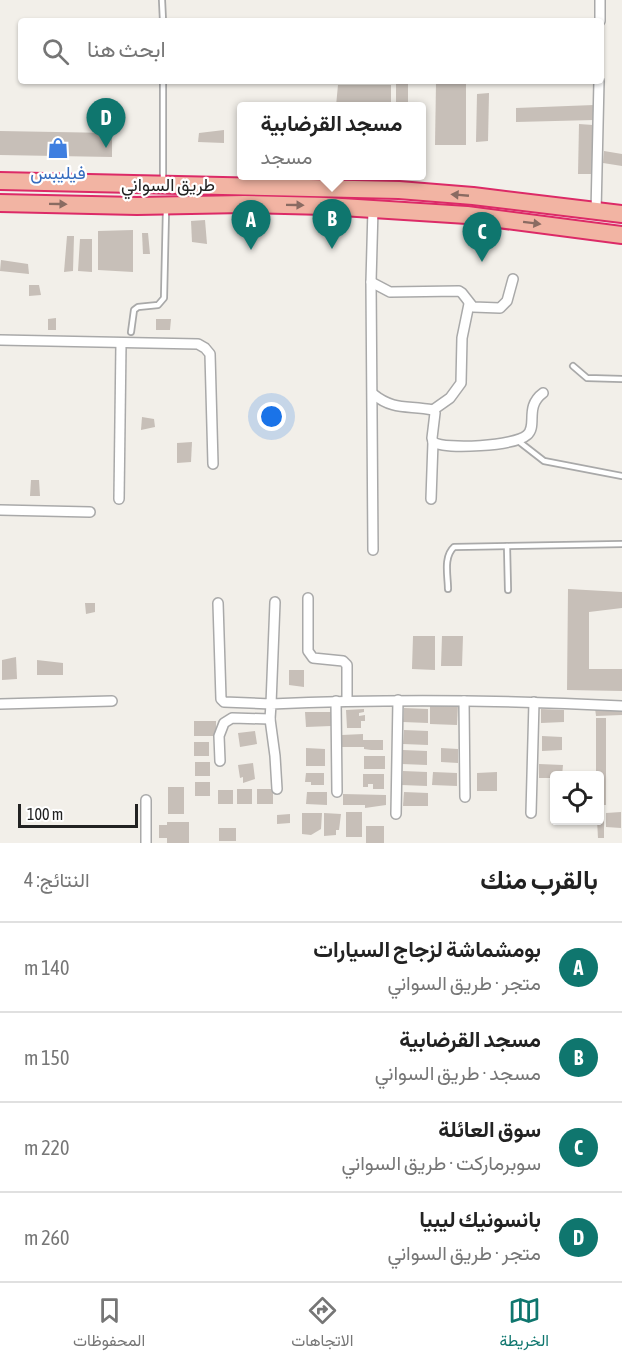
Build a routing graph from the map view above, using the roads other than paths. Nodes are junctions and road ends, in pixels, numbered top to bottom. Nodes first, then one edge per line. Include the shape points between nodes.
1 (162, 0) edge
2 (600, 0) edge
3 (163, 18) edge
4 (600, 18) edge
5 (163, 84) edge
6 (599, 84) edge
7 (0, 182) edge
8 (163, 186) junction
9 (0, 203) edge
10 (166, 206) junction
11 (373, 209) junction
12 (596, 212) junction
13 (622, 214) edge
14 (622, 235) edge
15 (513, 279) dead end
16 (371, 282) junction
17 (469, 304) junction
18 (132, 332) dead end
19 (0, 340) edge
20 (121, 343) junction
21 (573, 366) dead end
22 (622, 379) edge
23 (543, 393) dead end
24 (373, 394) junction
25 (433, 410) junction
26 (517, 440) junction
27 (433, 442) junction
28 (213, 464) dead end
29 (622, 476) edge
30 (431, 499) dead end
31 (119, 500) dead end
32 (0, 510) edge
33 (90, 512) dead end
34 (622, 544) edge
35 (507, 546) junction
36 (373, 550) dead end
37 (448, 589) dead end
38 (508, 590) dead end
39 (308, 598) dead end
40 (275, 602) dead end
41 (218, 603) dead end
42 (398, 700) junction
43 (112, 701) dead end
44 (336, 701) junction
45 (347, 701) junction
46 (464, 701) junction
47 (534, 702) junction
48 (0, 704) edge
49 (271, 704) junction
50 (622, 706) edge
51 (270, 719) junction
52 (220, 761) dead end
53 (277, 789) dead end
54 (337, 792) dead end
55 (465, 797) dead end
56 (146, 800) dead end
57 (531, 813) dead end
58 (396, 814) dead end
59 (146, 843) edge

1 - 3 lane
2 - 4 street
5 - 8 lane
6 - 12 street
7 - 8 highway, طريق السواني
12 -> 8 highway, طريق السواني via 399,190
9 -> 10 highway, طريق السواني
10 -> 11 highway, طريق السواني via 244,204
10 - 18 lane via 164,298 158,305 134,310
11 -> 14 highway, طريق السواني via 467,215
11 - 16 street
12 - 13 highway, طريق السواني
15 - 17 street via 504,306
16 - 17 street via 390,292 459,291
16 - 24 street
17 - 25 street via 462,338 461,383 450,398
19 - 20 street
20 - 28 street via 198,344 210,354
20 - 31 street
21 - 22 lane via 587,378
23 - 26 street via 534,402 531,429
24 - 25 street via 394,406
24 - 36 street
25 - 27 street
26 - 27 street via 443,446
26 - 29 lane via 544,461
27 - 30 street
32 - 33 street
34 - 35 lane
35 - 37 lane via 454,547 447,557
35 - 38 lane
39 - 45 street via 308,651 313,658 343,661 347,665
40 - 49 street
41 - 49 street via 221,699
42 - 45 street
42 - 46 street
42 - 58 street
43 - 48 street
44 - 45 street
44 - 49 street
44 - 54 street
46 - 47 street
46 - 55 street
47 - 50 street
47 - 57 street
49 - 51 street
51 - 52 street via 232,718 224,723 219,736
51 - 53 street
56 - 59 street

